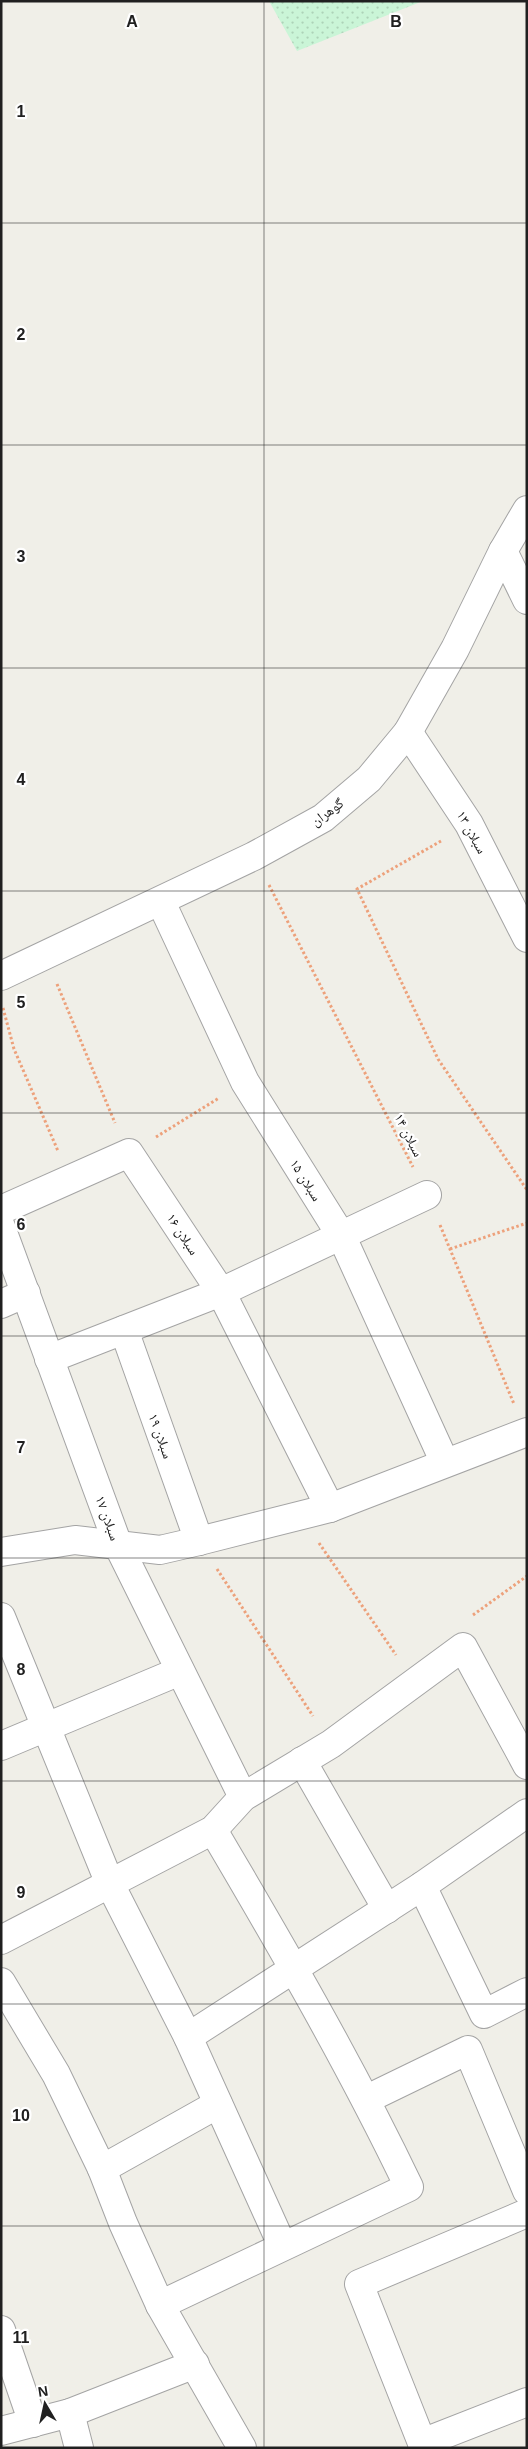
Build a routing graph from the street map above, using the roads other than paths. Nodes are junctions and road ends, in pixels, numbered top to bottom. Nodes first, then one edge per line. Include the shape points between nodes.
1 (527, 510) edge
2 (503, 551) junction
3 (527, 600) edge
4 (408, 732) junction
5 (161, 902) junction
6 (527, 938) edge
7 (1, 976) edge
8 (427, 1195) road end
9 (1, 1210) edge
10 (1, 1227) edge
11 (342, 1237) junction
12 (221, 1292) junction
13 (26, 1293) junction
14 (1, 1304) edge
15 (124, 1330) junction
16 (50, 1359) junction
17 (526, 1433) edge
18 (445, 1463) junction
19 (330, 1508) junction
20 (199, 1541) junction
21 (118, 1545) junction
22 (1, 1552) edge
23 (1, 1617) edge
24 (180, 1671) junction
25 (46, 1728) junction
26 (1, 1746) edge
27 (302, 1761) junction
28 (527, 1765) edge
29 (243, 1797) junction
30 (527, 1813) edge
31 (212, 1830) junction
32 (110, 1884) junction
33 (422, 1886) junction
34 (387, 1909) junction
35 (1, 1940) edge
36 (295, 1970) junction
37 (1, 1982) edge
38 (527, 1992) edge
39 (188, 2037) junction
40 (367, 2099) junction
41 (218, 2104) junction
42 (102, 2168) junction
43 (527, 2192) edge
44 (527, 2213) edge
45 (282, 2245) junction
46 (160, 2305) junction
47 (1, 2330) edge
48 (196, 2364) junction
49 (527, 2402) edge
50 (70, 2414) junction
51 (33, 2423) junction
52 (1, 2431) edge
53 (423, 2445) edge
54 (79, 2448) edge
55 (242, 2448) edge

1 - 2 street, گوهران
2 - 3 street
2 - 4 street, گوهران via 455,649
4 - 5 street, گوهران via 369,779 323,818
4 - 6 street, سبلان ۱۳ via 469,824
5 - 7 street, گوهران
5 - 11 street, سبلان ۱۵ via 245,1082
8 - 11 street
9 - 12 street, سبلان ۱۶ via 129,1153
10 - 13 street, سبلان ۱۷
11 - 12 street
11 - 18 street, سبلان ۱۵
12 - 15 street
12 - 19 street, سبلان ۱۶
13 - 14 street
13 - 16 street, سبلان ۱۷
15 - 16 street
15 - 20 street, سبلان ۱۹
16 - 21 street, سبلان ۱۷
17 - 18 street
18 - 19 street
19 - 20 street
20 - 21 street via 160,1550
21 - 22 street via 75,1540
21 - 24 street, سبلان ۱۷
23 - 25 street
24 - 25 street
24 - 29 street, سبلان ۱۷
25 - 26 street
25 - 32 street
27 - 28 street via 331,1744 463,1647
27 - 29 street
27 - 34 street
29 - 31 street
30 - 33 street
31 - 32 street
31 - 36 street
32 - 35 street
32 - 39 street
33 - 34 street
33 - 38 street via 484,2014
34 - 36 street
36 - 39 street
36 - 40 street
37 - 42 street via 56,2074
39 - 41 street
40 - 43 street via 468,2050
40 - 45 street via 409,2187
41 - 42 street
41 - 45 street
42 - 46 street
44 - 53 street via 359,2284
45 - 46 street
46 - 48 street
47 - 51 street
48 - 50 street
48 - 55 street
49 - 53 street
50 - 51 street
50 - 54 street
51 - 52 street

